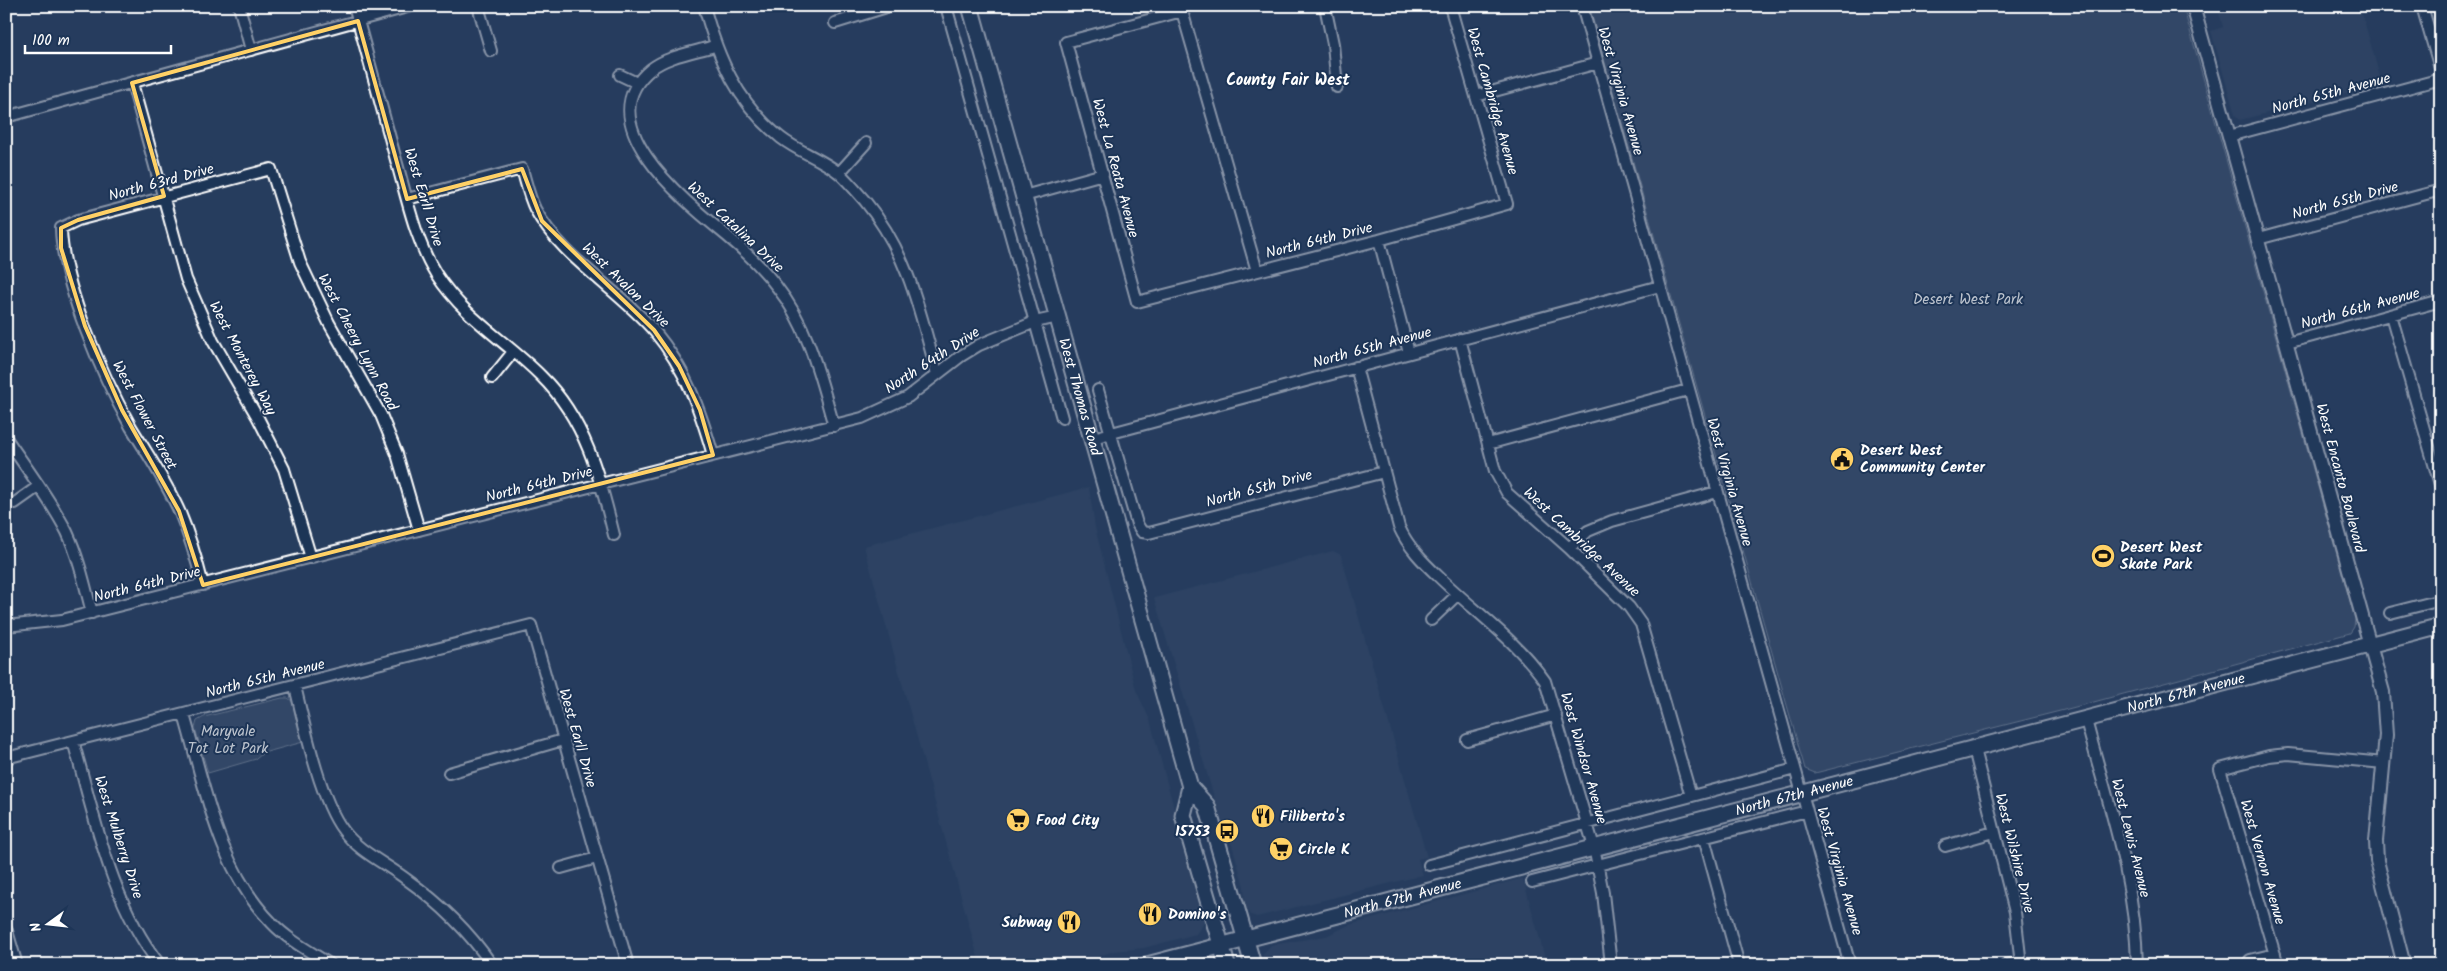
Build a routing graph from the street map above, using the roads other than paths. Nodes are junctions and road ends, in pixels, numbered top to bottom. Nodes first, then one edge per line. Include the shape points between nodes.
1 (239, 6) edge
2 (354, 6) edge
3 (412, 6) edge
4 (478, 6) edge
5 (704, 6) edge
6 (890, 6) edge
7 (946, 6) edge
8 (970, 6) edge
9 (1325, 6) edge
10 (1450, 6) edge
11 (1582, 6) edge
12 (2193, 6) edge
13 (2422, 6) edge
14 (358, 21) junction
15 (835, 22) dead end
16 (714, 46) junction
17 (251, 50) junction
18 (490, 51) dead end
19 (1598, 63) junction
20 (2441, 72) edge
21 (620, 75) dead end
22 (2441, 80) edge
23 (132, 83) junction
24 (637, 83) junction
25 (1337, 87) dead end
26 (1476, 96) junction
27 (6, 117) edge
28 (2229, 136) junction
29 (866, 143) dead end
30 (271, 168) joint
31 (839, 173) junction
32 (1103, 174) junction
33 (2441, 190) edge
34 (164, 196) junction
35 (1024, 196) junction
36 (407, 199) junction
37 (1507, 204) joint
38 (61, 228) joint
39 (2258, 239) junction
40 (1379, 240) junction
41 (1257, 271) junction
42 (1660, 286) junction
43 (2441, 301) edge
44 (1138, 302) joint
45 (2391, 315) junction
46 (1058, 317) junction
47 (1035, 322) junction
48 (1460, 340) junction
49 (2287, 343) junction
50 (513, 352) junction
51 (1410, 353) junction
52 (1356, 367) junction
53 (937, 374) junction
54 (492, 378) dead end
55 (1098, 390) dead end
56 (1688, 390) junction
57 (1062, 418) dead end
58 (834, 426) junction
59 (1110, 434) junction
60 (6, 438) edge
61 (1093, 438) junction
62 (1488, 444) junction
63 (713, 455) junction
64 (1384, 472) junction
65 (602, 484) junction
66 (39, 486) junction
67 (2441, 488) edge
68 (1718, 492) junction
69 (15, 503) dead end
70 (419, 530) junction
71 (1142, 532) joint
72 (614, 535) dead end
73 (1569, 548) junction
74 (311, 558) junction
75 (203, 586) junction
76 (1457, 595) junction
77 (2441, 600) edge
78 (92, 613) junction
79 (2390, 613) dead end
80 (1431, 620) dead end
81 (531, 625) joint
82 (6, 626) edge
83 (2441, 626) edge
84 (2370, 645) junction
85 (295, 686) junction
86 (184, 714) junction
87 (1556, 715) junction
88 (2086, 720) junction
89 (563, 740) junction
90 (1467, 740) dead end
91 (73, 741) junction
92 (1974, 749) junction
93 (6, 758) edge
94 (2384, 763) junction
95 (1795, 769) junction
96 (449, 773) dead end
97 (1190, 787) junction
98 (1802, 792) junction
99 (1691, 796) junction
100 (1807, 812) junction
101 (1587, 823) junction
102 (1994, 832) junction
103 (1704, 838) junction
104 (1594, 846) junction
105 (1945, 846) dead end
106 (597, 858) junction
107 (1429, 865) dead end
108 (1598, 865) junction
109 (561, 868) dead end
110 (1532, 882) dead end
111 (6, 931) edge
112 (1246, 938) junction
113 (1221, 945) junction
114 (2275, 954) junction
115 (2250, 960) dead end
116 (2020, 964) edge
117 (16, 965) edge
118 (160, 965) edge
119 (331, 965) edge
120 (492, 965) edge
121 (628, 965) edge
122 (1147, 965) edge
123 (1227, 965) edge
124 (1253, 965) edge
125 (1611, 965) edge
126 (1739, 965) edge
127 (1850, 965) edge
128 (2006, 965) edge
129 (2137, 965) edge
130 (2278, 965) edge
131 (2404, 965) edge

1 - 17 street
2 - 14 street
3 - 14 street
4 - 18 street
5 - 16 street
6 - 15 street
7 - 47 street, West Thomas Road
8 - 35 main road, West Thomas Road
9 - 25 street
10 - 26 street, West Cambridge Avenue
11 - 19 street, West Virginia Avenue
12 - 28 street, West Encanto Boulevard
13 - 20 street
14 - 17 street
14 - 36 street, West Earll Drive
16 - 24 street via 652,68
16 - 31 street via 731,79 764,122 782,138
17 - 23 street
19 - 26 street
19 - 42 street, West Virginia Avenue
21 - 24 street
22 - 28 street, North 65th Avenue
23 - 27 street
23 - 34 street, West Monterey Way
24 - 58 street, West Catalina Drive via 629,110 638,144 690,206 761,268 787,301 816,363
26 - 37 street, West Cambridge Avenue
28 - 39 street, West Encanto Boulevard
29 - 31 street
30 - 34 street, North 63rd Drive
30 - 70 street, West Cheery Lynn Road via 300,262 329,323 381,415 397,454
31 - 53 street via 883,223 904,261
32 - 35 street
32 - 41 street, West La Reata Avenue via 1066,42 1182,11
32 - 44 street, West La Reata Avenue
33 - 39 street, North 65th Drive
34 - 38 street, North 63rd Drive via 78,220
34 - 74 street, West Monterey Way via 186,279 225,363 284,469
35 - 46 main road, West Thomas Road
36 - 50 street, West Earll Drive via 428,261 445,288 464,311
36 - 63 street, West Avalon Drive via 522,169 535,208 550,230 654,330 675,359 696,399
37 - 40 street, North 64th Drive
38 - 75 street, West Flower Street via 61,248 88,333 122,410 179,511
39 - 49 street, West Encanto Boulevard
40 - 41 street, North 64th Drive
40 - 51 street
41 - 44 street, North 64th Drive
42 - 48 street, North 65th Avenue
42 - 56 street, West Virginia Avenue
43 - 45 street, North 66th Avenue
45 - 49 street, North 66th Avenue
45 - 67 street
46 - 47 street, North 64th Drive
46 - 61 main road, West Thomas Road
47 - 53 street, North 64th Drive via 979,345
47 - 57 street, West Thomas Road
48 - 51 street, North 65th Avenue
48 - 62 street, West Cambridge Avenue
49 - 84 street, West Encanto Boulevard
50 - 54 street
50 - 65 street, West Earll Drive via 561,398 581,431
51 - 52 street, North 65th Avenue
52 - 59 street, North 65th Avenue
52 - 64 street, West Windsor Avenue
53 - 58 street, North 64th Drive via 908,397 878,412
55 - 59 street, West Thomas Road
56 - 62 street
56 - 68 street, West Virginia Avenue
58 - 63 street, North 64th Drive
59 - 61 street, North 65th Avenue
59 - 71 street, West Thomas Road
60 - 66 street
61 - 97 main road, West Thomas Road
62 - 73 street, West Cambridge Avenue via 1495,471 1507,493
63 - 65 street, North 64th Drive
64 - 71 street, North 65th Drive via 1149,533
64 - 76 street, West Windsor Avenue via 1398,527 1404,538 1418,557
65 - 70 street, North 64th Drive
65 - 72 street, West Earll Drive
66 - 69 street
66 - 78 street via 68,534
68 - 73 street via 1612,521 1588,531
68 - 95 street, West Virginia Avenue
70 - 74 street, North 64th Drive
73 - 99 street, West Cambridge Avenue via 1629,607 1641,624
74 - 75 street, North 64th Drive
75 - 78 street, North 64th Drive
76 - 80 street
76 - 87 street, West Windsor Avenue via 1538,671 1545,681
77 - 79 street
78 - 82 street, North 64th Drive via 53,622
81 - 85 street, North 65th Avenue
81 - 89 street, West Earll Drive
83 - 84 main road, North 67th Avenue
84 - 88 main road, North 67th Avenue
84 - 94 street, West Encanto Boulevard via 2382,692 2386,735
85 - 86 street, North 65th Avenue
85 - 120 street via 326,800 342,830 362,850 442,906
86 - 91 street, North 65th Avenue
86 - 119 street via 219,837 236,873 272,923
87 - 90 street
87 - 101 street, West Windsor Avenue
88 - 92 main road, North 67th Avenue
88 - 129 street, West Lewis Avenue via 2124,862 2134,917
89 - 96 street
89 - 106 street, West Earll Drive
91 - 93 street, North 65th Avenue
91 - 118 street, West Mulberry Drive via 116,888 136,929
92 - 98 main road, North 67th Avenue
92 - 102 street, West Wilshire Drive
94 - 114 street, West Vernon Avenue via 2288,754 2220,769
94 - 131 street, West Encanto Boulevard via 2376,861
95 - 98 street, West Virginia Avenue
95 - 99 street, North 67th Avenue
97 - 112 main road, West Thomas Road via 1207,806
97 - 113 main road via 1183,814
98 - 100 street, West Virginia Avenue
98 - 104 main road, North 67th Avenue
99 - 101 street, North 67th Avenue
100 - 103 street, North 67th Avenue
100 - 127 street, West Virginia Avenue
101 - 104 street, West Windsor Avenue
101 - 107 street, North 67th Avenue
102 - 105 street
102 - 116 street, West Wilshire Drive via 2015,912
103 - 108 street, North 67th Avenue
103 - 126 street
104 - 108 street, West Windsor Avenue
104 - 112 main road, North 67th Avenue
106 - 109 street
106 - 121 street, West Earll Drive
108 - 110 street, North 67th Avenue
108 - 125 street, West Windsor Avenue
111 - 117 street
112 - 113 main road, North 67th Avenue
112 - 124 main road, West Thomas Road
113 - 122 main road, North 67th Avenue
113 - 123 main road
114 - 115 street
114 - 130 street, West Vernon Avenue
116 - 128 street

